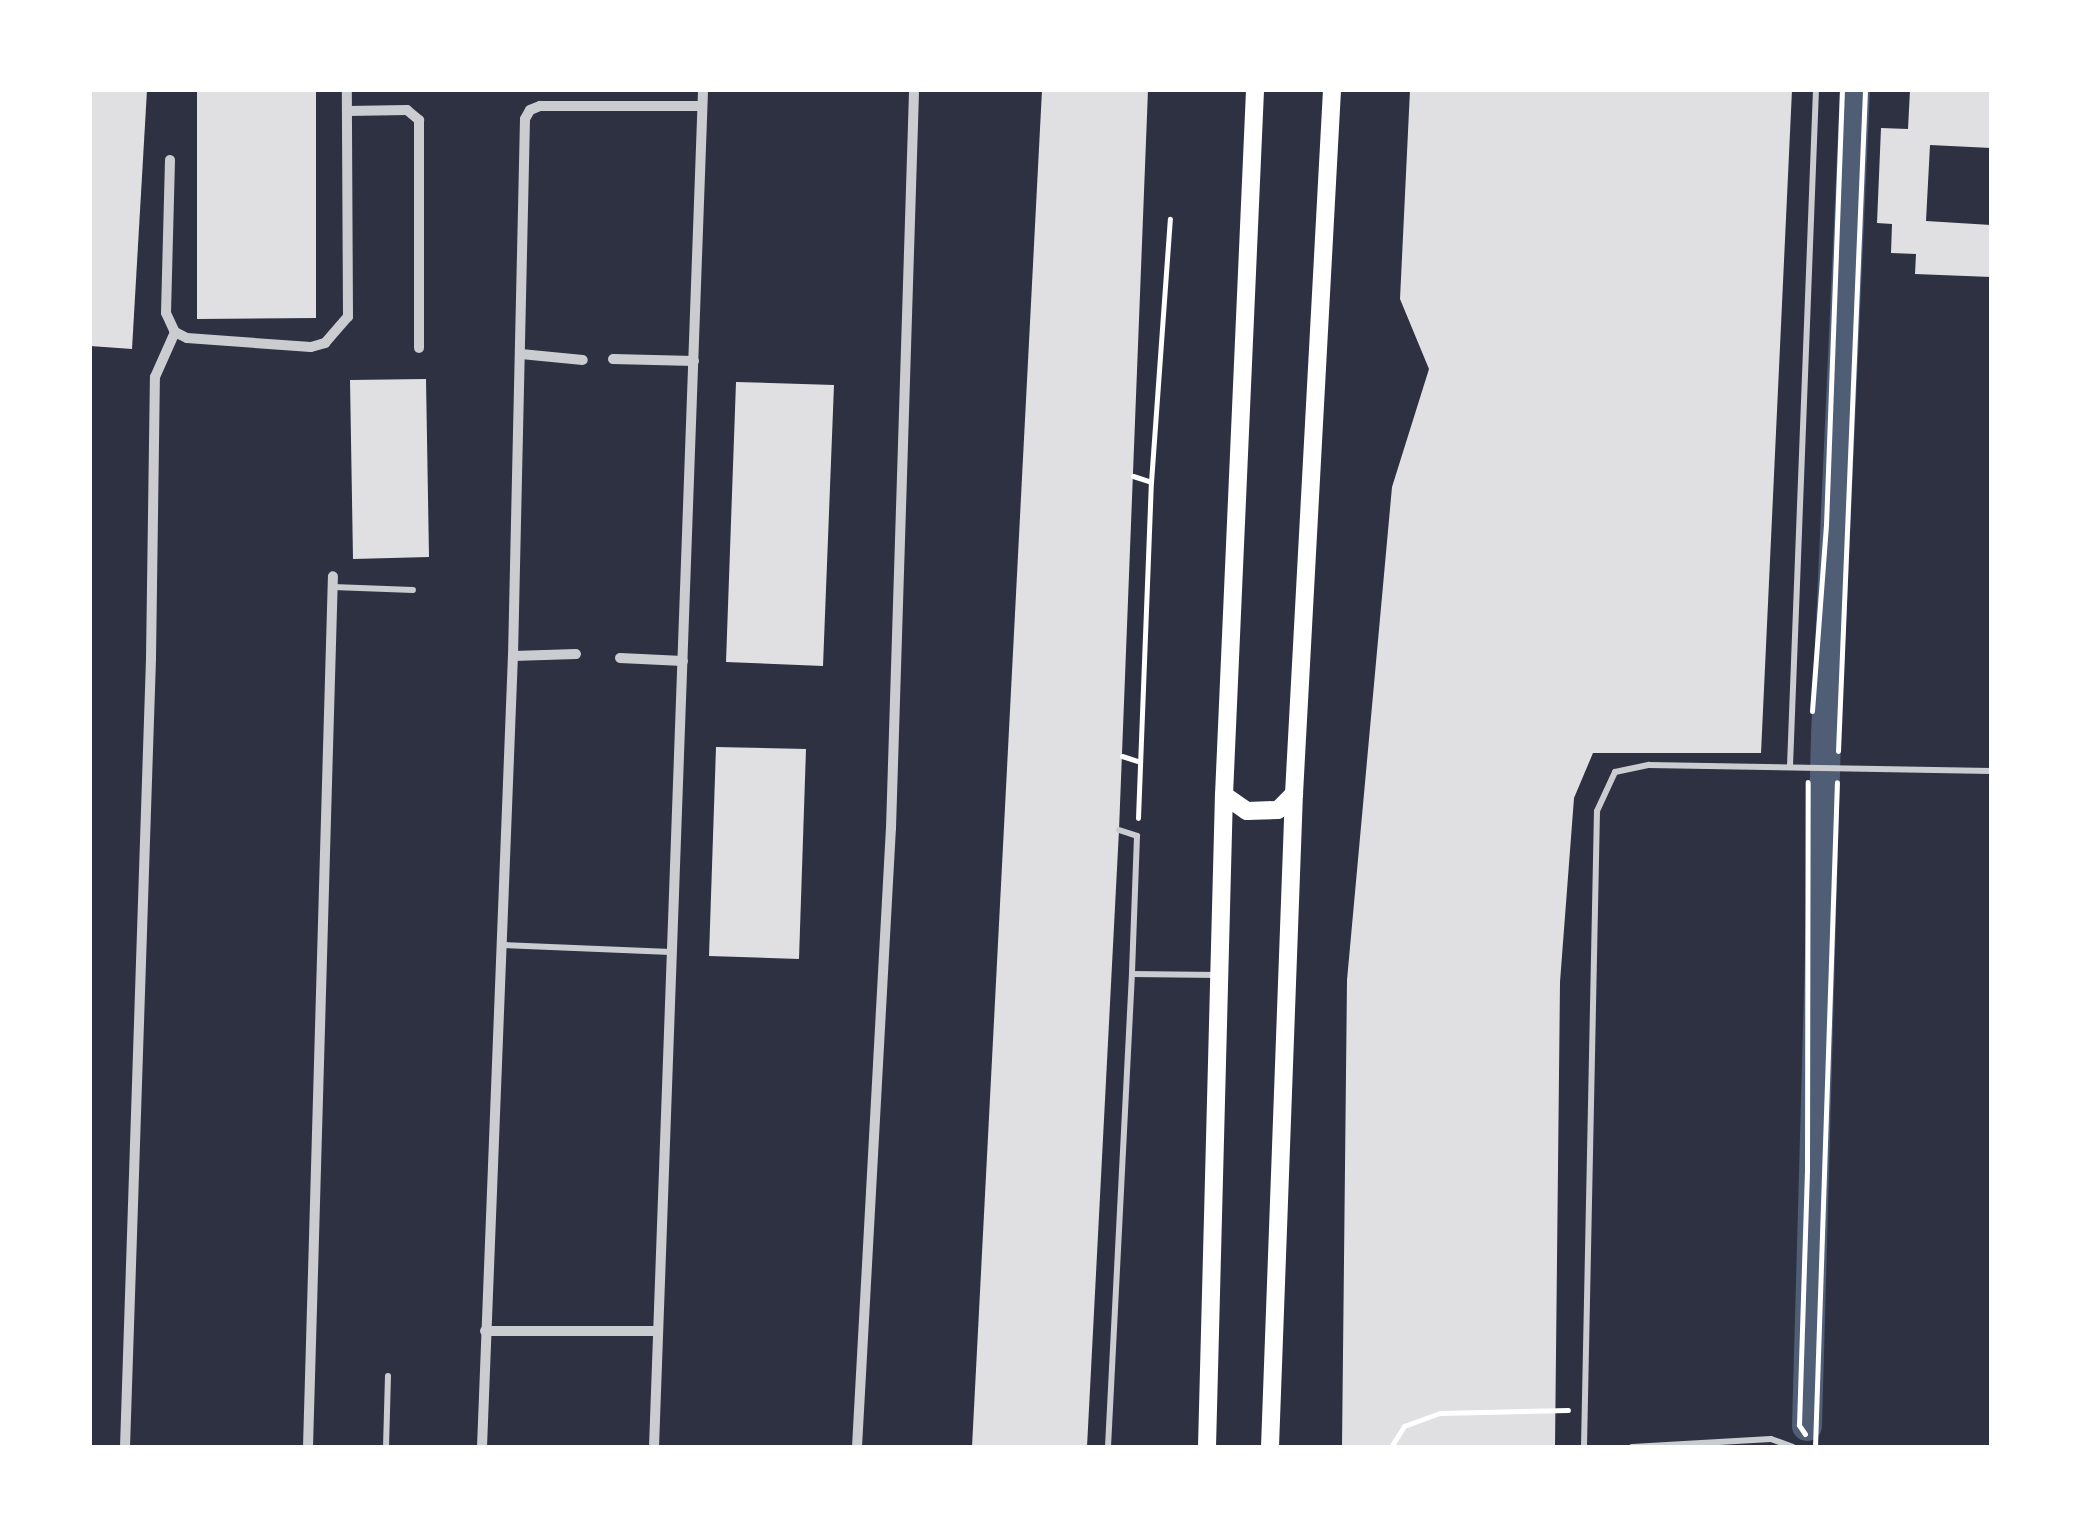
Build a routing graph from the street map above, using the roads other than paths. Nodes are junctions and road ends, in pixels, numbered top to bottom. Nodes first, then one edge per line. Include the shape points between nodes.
1 (347, 90) edge
2 (703, 90) edge
3 (914, 90) edge
4 (1255, 90) edge
5 (1332, 90) edge
6 (1816, 90) edge
7 (702, 106) junction
8 (347, 111) junction
9 (170, 160) dead end
10 (175, 332) junction
11 (419, 348) dead end
12 (521, 354) junction
13 (582, 360) dead end
14 (614, 360) dead end
15 (694, 361) junction
16 (332, 581) joint
17 (413, 590) dead end
18 (576, 654) dead end
19 (514, 656) junction
20 (620, 658) dead end
21 (684, 661) junction
22 (1790, 766) junction
23 (1991, 771) edge
24 (1294, 794) junction
25 (1224, 795) junction
26 (1119, 830) dead end
27 (504, 944) junction
28 (670, 952) junction
29 (1132, 974) junction
30 (1219, 975) junction
31 (658, 1330) junction
32 (485, 1331) junction
33 (388, 1376) dead end
34 (1270, 1438) edge
35 (125, 1447) edge
36 (308, 1447) edge
37 (386, 1447) edge
38 (482, 1447) edge
39 (654, 1447) edge
40 (857, 1447) edge
41 (1108, 1447) edge
42 (1205, 1447) edge
43 (1280, 1447) edge
44 (1584, 1447) edge
45 (1632, 1447) edge
46 (1794, 1447) edge

1 - 8 street
2 - 7 street
3 - 40 street via 891,828
4 - 25 main road
5 - 24 main road
6 - 22 lane
7 - 12 street via 530,110 524,119
7 - 15 street
8 - 10 street via 348,317 338,332 311,347
8 - 11 street via 407,110 420,120
9 - 10 street via 166,313
10 - 35 street via 155,378
12 - 13 street
12 - 19 street
14 - 15 street
15 - 21 street
16 - 17 lane
16 - 36 street
18 - 19 street
19 - 27 street
20 - 21 street
21 - 28 street
22 - 23 lane
22 - 44 lane via 1649,765 1615,772 1597,811
24 - 25 main road via 1278,810 1248,811
24 - 34 main road
25 - 30 main road
26 - 29 lane via 1137,836
27 - 28 lane
27 - 32 street
28 - 31 street
29 - 30 lane
29 - 41 lane
30 - 42 main road
31 - 32 street
31 - 39 street
32 - 38 street
33 - 37 lane
34 - 43 main road
45 - 46 lane via 1771,1438

